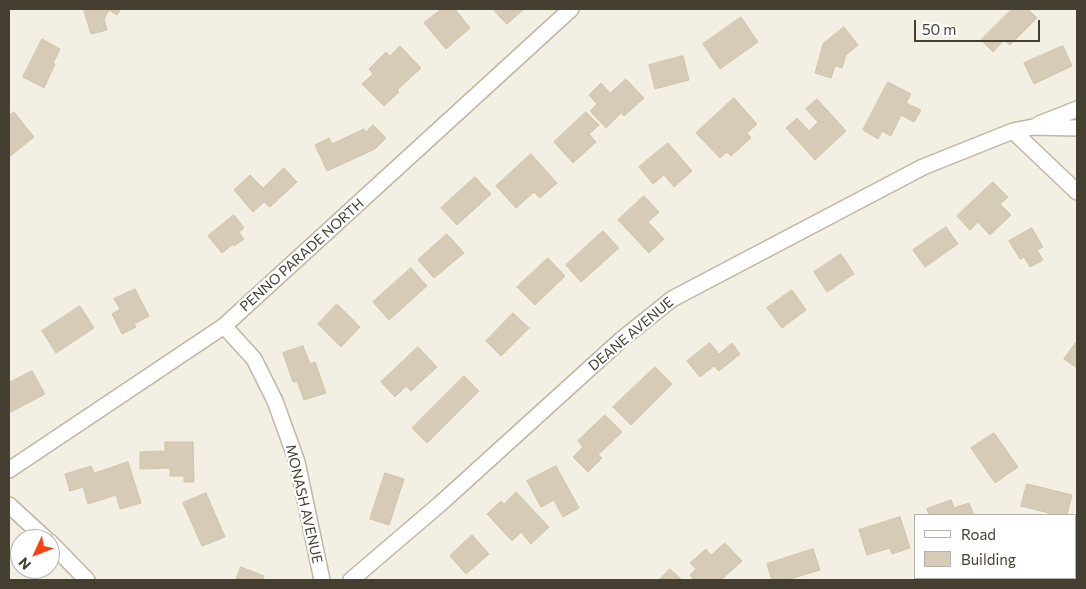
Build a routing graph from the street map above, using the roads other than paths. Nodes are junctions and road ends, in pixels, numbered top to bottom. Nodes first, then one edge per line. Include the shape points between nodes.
1 (571, 9) edge
2 (1077, 109) edge
3 (1033, 127) junction
4 (1077, 128) edge
5 (1012, 131) junction
6 (1077, 192) edge
7 (224, 326) junction
8 (9, 470) edge
9 (9, 505) edge
10 (35, 529) edge
11 (60, 552) edge
12 (88, 580) edge
13 (322, 580) edge
14 (351, 580) edge

1 - 7 street, PENNO PARADE NORTH
2 - 3 street
3 - 4 street
3 - 5 street, DEANE AVENUE
5 - 6 street
5 - 14 street, DEANE AVENUE via 923,167 672,299 622,339
7 - 8 street, PENNO PARADE NORTH
7 - 13 street, MONASH AVENUE via 254,359 276,401 297,462
9 - 10 street
11 - 12 street

